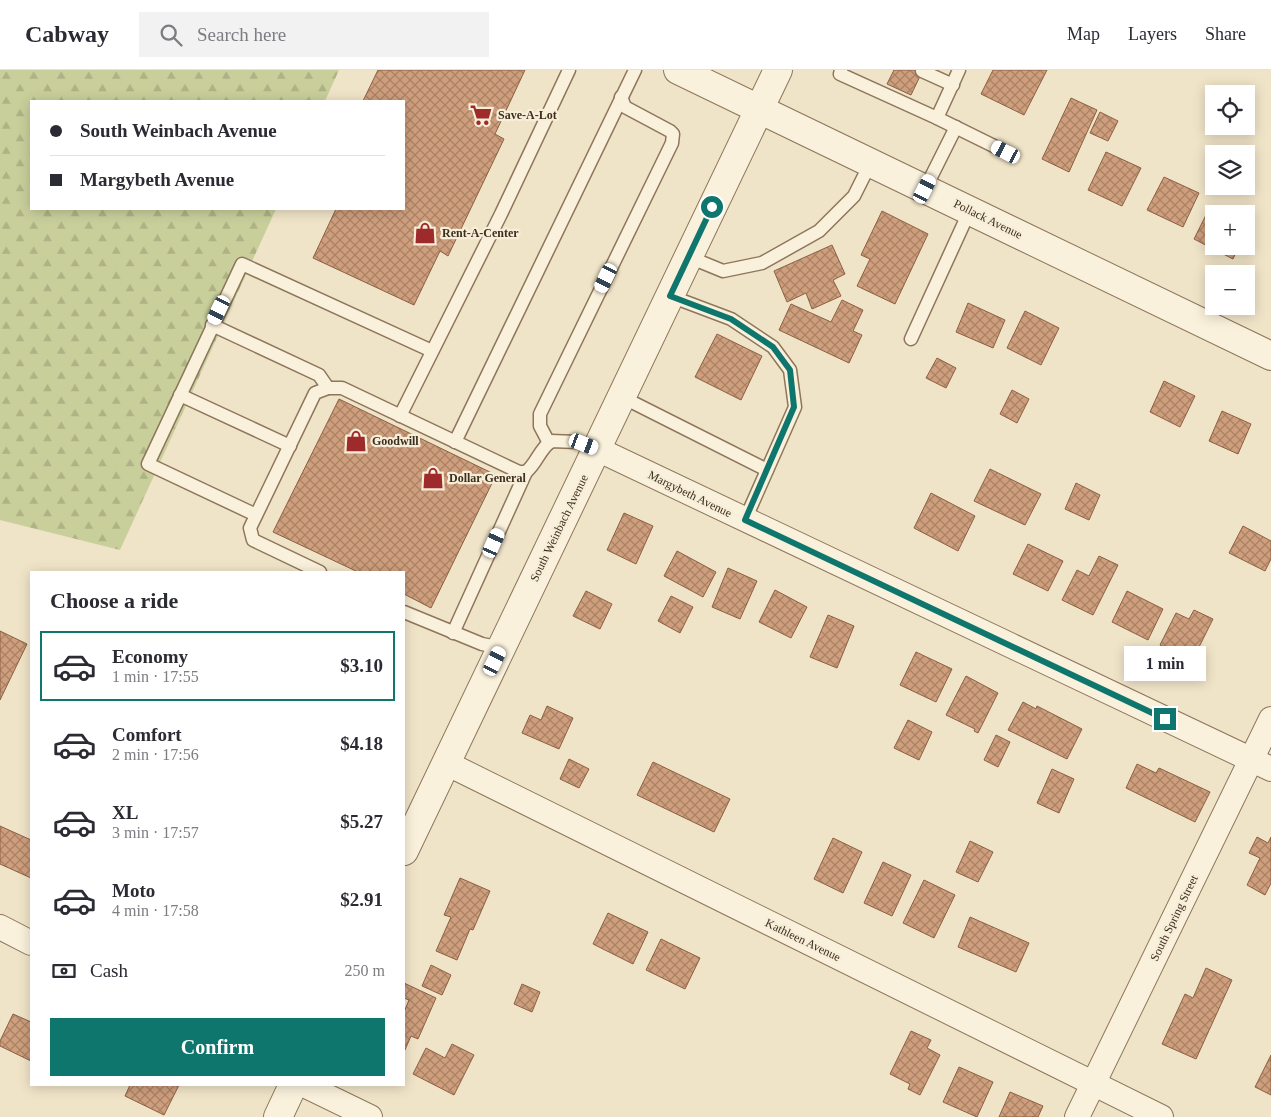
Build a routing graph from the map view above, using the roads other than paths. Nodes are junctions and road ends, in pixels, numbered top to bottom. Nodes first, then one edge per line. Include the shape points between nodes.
1 (569, 70) edge
2 (635, 70) edge
3 (678, 70) edge
4 (778, 70) edge
5 (841, 70) edge
6 (959, 70) edge
7 (922, 71) dead end
8 (952, 85) junction
9 (621, 97) junction
10 (760, 109) junction
11 (937, 118) junction
12 (956, 127) junction
13 (1006, 152) dead end
14 (871, 162) junction
15 (925, 189) junction
16 (970, 210) junction
17 (688, 257) junction
18 (670, 296) junction
19 (212, 326) junction
20 (911, 339) dead end
21 (432, 351) junction
22 (1271, 356) edge
23 (328, 388) junction
24 (180, 395) junction
25 (622, 397) junction
26 (400, 416) junction
27 (455, 442) junction
28 (549, 442) junction
29 (290, 446) junction
30 (597, 449) junction
31 (767, 470) junction
32 (526, 472) junction
33 (256, 515) junction
34 (745, 520) junction
35 (318, 571) edge
36 (405, 612) edge
37 (453, 632) junction
38 (503, 644) junction
39 (1271, 719) edge
40 (446, 763) junction
41 (1261, 764) edge
42 (405, 849) edge
43 (0, 927) edge
44 (30, 942) edge
45 (1093, 1084) junction
46 (293, 1086) edge
47 (306, 1086) edge
48 (278, 1117) edge
49 (370, 1117) edge
50 (1077, 1117) edge
51 (1161, 1117) edge

1 - 21 lane
2 - 9 lane
3 - 10 street, Pollack Avenue
4 - 10 street, South Weinbach Avenue
5 - 11 lane via 840,74
6 - 8 lane
7 - 8 lane
8 - 11 lane
9 - 27 lane
9 - 28 lane via 625,107 670,131 672,143 540,414 540,426
10 - 14 street, Pollack Avenue
10 - 17 street, South Weinbach Avenue
11 - 12 lane
12 - 13 lane
12 - 15 lane
14 - 15 street, Pollack Avenue
14 - 17 lane via 854,196 819,231 762,262 724,271
15 - 16 street, Pollack Avenue
16 - 20 lane
16 - 22 street, Pollack Avenue
17 - 18 street, South Weinbach Avenue
18 - 25 street, South Weinbach Avenue
18 - 31 lane via 731,319 773,347 790,370 794,407
19 - 21 lane via 242,264
19 - 23 lane via 319,375
19 - 24 lane
21 - 26 lane
23 - 26 lane via 342,388
23 - 29 lane via 315,394
24 - 29 lane
24 - 33 lane via 148,464
25 - 30 street, South Weinbach Avenue
25 - 31 lane
26 - 27 lane
27 - 32 lane via 509,468
28 - 30 lane via 577,442
28 - 32 lane
29 - 33 lane
30 - 34 street, Margybeth Avenue
30 - 38 street, South Weinbach Avenue
31 - 34 lane
32 - 37 lane
33 - 35 lane via 250,528 253,540
34 - 41 street, Margybeth Avenue
36 - 37 lane
37 - 38 lane via 482,644
38 - 40 street, South Weinbach Avenue
39 - 41 street, South Spring Street
40 - 42 street, South Weinbach Avenue
40 - 45 street, Kathleen Avenue
41 - 45 street, South Spring Street
43 - 44 street
45 - 50 street, South Spring Street
45 - 51 street, Kathleen Avenue
46 - 48 street
47 - 49 street

